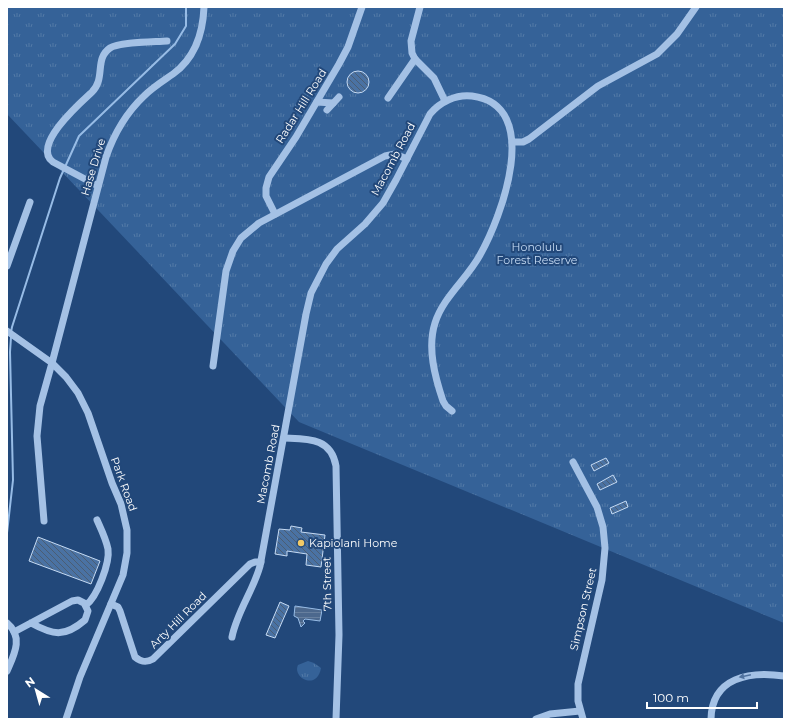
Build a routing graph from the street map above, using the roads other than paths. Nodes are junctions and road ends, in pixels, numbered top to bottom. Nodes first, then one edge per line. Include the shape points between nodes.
1 (204, 7) edge
2 (362, 7) edge
3 (420, 7) edge
4 (696, 7) edge
5 (167, 41) dead end
6 (416, 59) junction
7 (339, 98) dead end
8 (388, 98) dead end
9 (445, 101) junction
10 (317, 102) junction
11 (333, 103) junction
12 (327, 110) dead end
13 (512, 142) junction
14 (407, 159) junction
15 (98, 186) junction
16 (30, 202) dead end
17 (275, 214) junction
18 (8, 262) edge
19 (7, 331) edge
20 (52, 362) junction
21 (213, 366) dead end
22 (452, 411) dead end
23 (284, 438) junction
24 (573, 462) dead end
25 (97, 520) dead end
26 (44, 521) dead end
27 (261, 562) junction
28 (111, 604) junction
29 (86, 605) junction
30 (7, 623) edge
31 (31, 623) junction
32 (14, 632) junction
33 (232, 637) dead end
34 (7, 671) edge
35 (784, 676) edge
36 (580, 711) junction
37 (66, 719) edge
38 (336, 719) edge
39 (536, 719) edge
40 (583, 719) edge
41 (711, 719) edge

1 - 15 street, Hase Drive via 202,28 192,53 181,67 145,95 125,119 109,147
2 - 10 street, Radar Hill Road via 342,60
3 - 6 street via 411,41 412,53
4 - 13 street via 674,38 657,54 598,86 529,139
5 - 15 street via 117,45 107,50 101,60 97,86 67,116 47,148 51,160
6 - 8 street
6 - 9 street via 434,78
7 - 11 street
9 - 13 street, Macomb Road via 458,96 471,96 490,102 505,116
9 - 14 street, Macomb Road via 434,109 426,120
10 - 11 street
10 - 17 street, Radar Hill Road via 267,182 266,196
11 - 12 street
13 - 22 street, Macomb Road via 506,187 493,230 471,270 442,308 433,331 432,353 436,376 443,401
14 - 17 street via 395,154 385,156
14 - 23 street, Macomb Road via 383,203 334,253 316,282 306,314
15 - 20 street, Hase Drive
16 - 18 street
17 - 21 street via 246,232 230,258
19 - 20 street, Park Road
20 - 26 street, Hase Drive via 42,396 38,426
20 - 28 street, Park Road via 69,381 83,403 124,512 127,530 126,558 123,575
23 - 27 street, Macomb Road
23 - 38 street, 7th Street via 320,442 331,452 336,466 339,635
24 - 36 street, Simpson Street via 597,507 603,527 605,548 602,580 578,684
25 - 29 street via 108,556 94,596
27 - 28 street, Arty Hill Road via 250,564 151,661 142,661 135,657 120,611
27 - 33 street, Macomb Road via 254,586 238,616
28 - 37 street, Park Road via 80,677
29 - 31 street via 78,600
29 - 31 street via 86,620 67,631 53,633
30 - 32 street
31 - 32 street
32 - 34 street via 17,640 16,649
35 -> 41 street via 750,675 734,680 717,695
36 - 39 street via 550,714
36 - 40 street, Simpson Street

